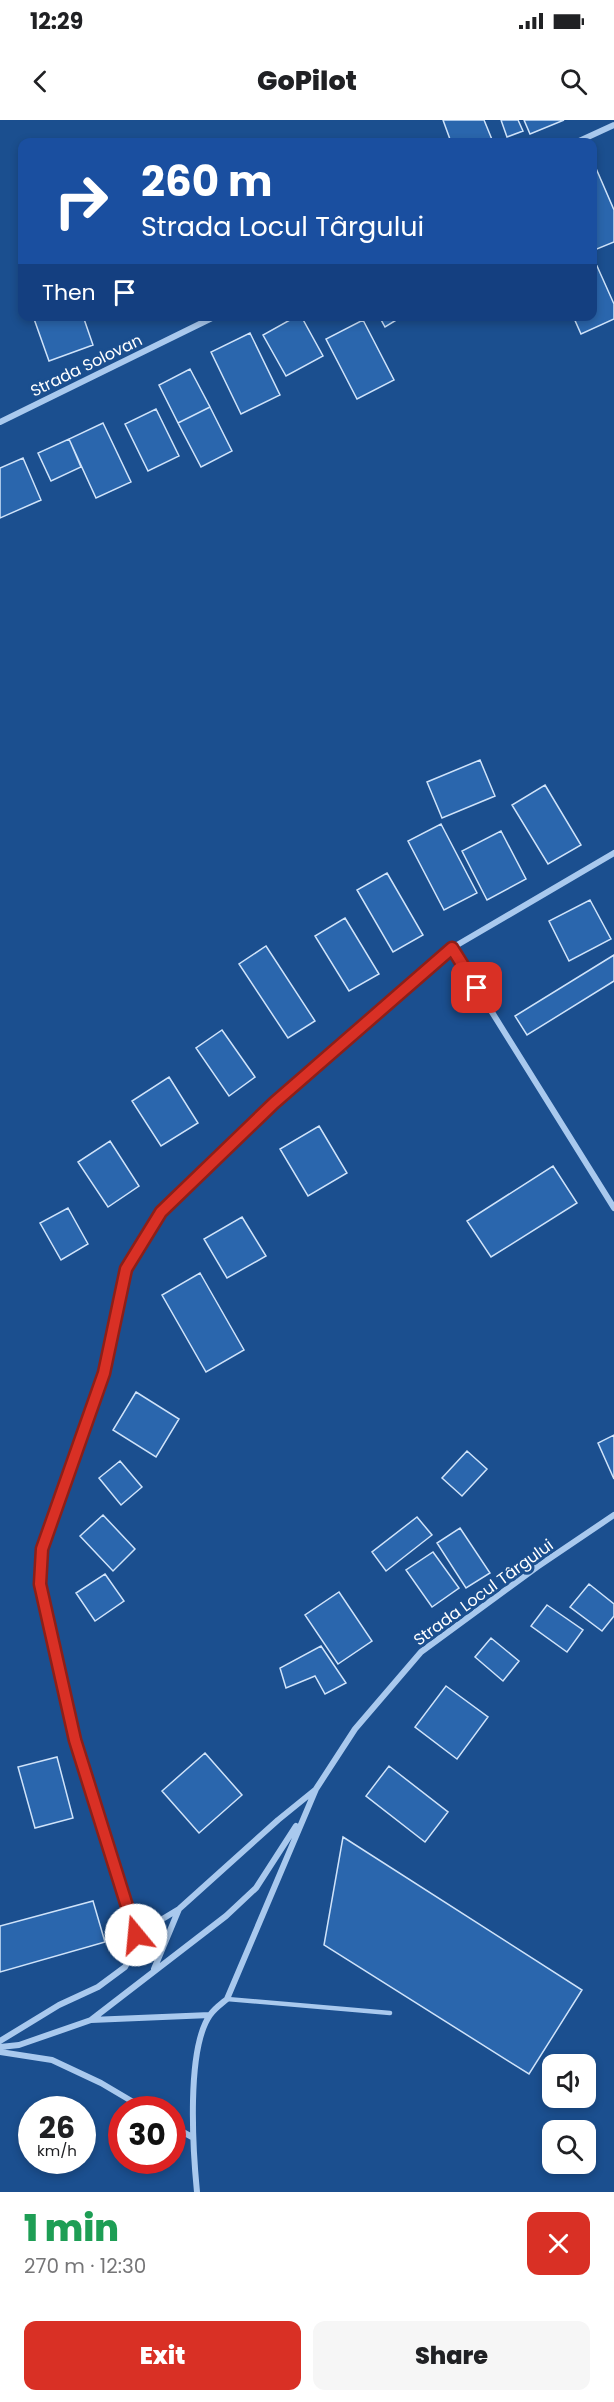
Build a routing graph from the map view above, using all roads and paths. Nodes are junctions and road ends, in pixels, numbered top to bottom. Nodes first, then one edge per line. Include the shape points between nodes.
1 (614, 125) edge
2 (586, 138) edge
3 (206, 321) edge
4 (0, 422) edge
5 (614, 853) edge
6 (452, 948) junction
7 (614, 1209) edge
8 (614, 1515) edge
9 (316, 1789) junction
10 (179, 1909) junction
11 (136, 1935) junction
12 (153, 1971) junction
13 (227, 1999) junction
14 (390, 2013) dead end
15 (210, 2015) junction
16 (91, 2020) junction
17 (0, 2041) edge
18 (0, 2047) edge
19 (0, 2052) edge
20 (123, 2096) edge
21 (186, 2134) edge
22 (192, 2137) junction
23 (197, 2192) edge

1 - 2 street
3 - 4 street, Strada Solovan
5 - 6 street
6 - 7 street
6 - 11 street via 274,1103 161,1212 126,1269 104,1373 42,1549 40,1584 75,1740
8 - 9 street, Strada Locul Târgului via 421,1652 355,1729
9 - 10 street, Strada Locul Târgului
9 - 12 street, Strada Locul Târgului via 256,1888
9 - 13 street, Strada Locul Târgului
10 - 11 street, Strada Locul Târgului
10 - 12 street, Strada Locul Târgului
11 - 17 street via 125,1967 98,1987 59,2005
12 - 16 street, Strada Locul Târgului
13 - 14 lane
13 - 15 street, Strada Locul Târgului
15 - 16 street, Strada Locul Târgului
15 - 22 street, Strada Locul Târgului via 200,2035
16 - 18 street, Strada Locul Târgului
19 - 20 street via 52,2061
21 - 22 street
22 - 23 street, Strada Locul Târgului

